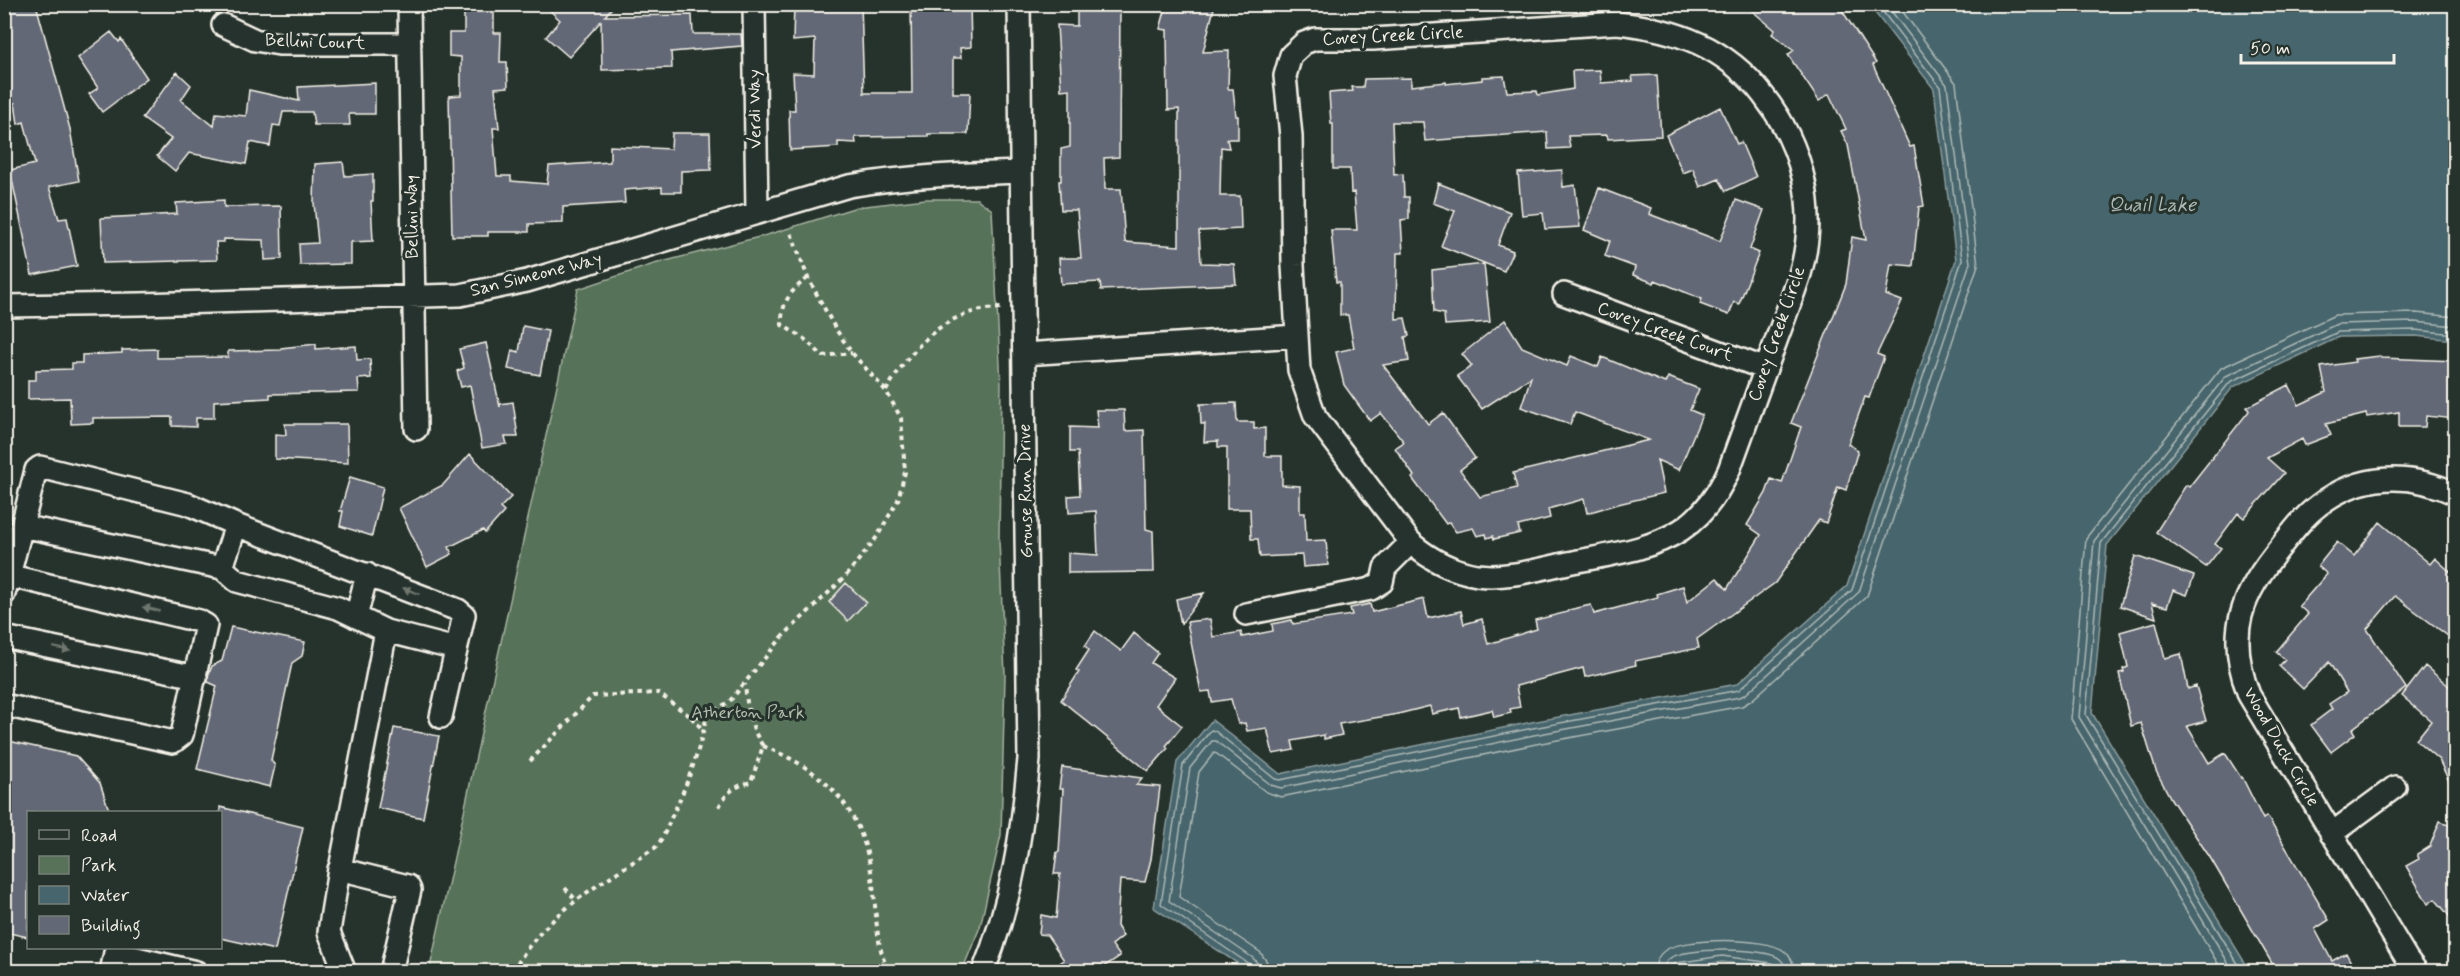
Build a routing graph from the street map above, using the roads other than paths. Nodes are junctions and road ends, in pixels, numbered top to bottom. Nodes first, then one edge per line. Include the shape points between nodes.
1 (409, 4) edge
2 (754, 4) edge
3 (1019, 4) edge
4 (224, 25) dead end
5 (410, 44) junction
6 (1021, 172) junction
7 (757, 213) junction
8 (1564, 294) dead end
9 (413, 298) junction
10 (4, 306) edge
11 (1298, 336) junction
12 (1024, 354) junction
13 (1766, 369) junction
14 (416, 429) dead end
15 (2456, 494) edge
16 (236, 525) junction
17 (22, 526) junction
18 (1411, 542) junction
19 (222, 568) junction
20 (368, 574) junction
21 (8, 585) edge
22 (1246, 614) dead end
23 (356, 617) junction
24 (386, 631) junction
25 (4, 637) edge
26 (456, 649) junction
27 (196, 677) junction
28 (4, 705) edge
29 (441, 717) dead end
30 (2395, 787) dead end
31 (2331, 834) junction
32 (340, 869) junction
33 (111, 972) edge
34 (196, 972) edge
35 (345, 972) edge
36 (392, 972) edge
37 (983, 972) edge
38 (2416, 972) edge

1 - 5 street, Bellini Way
2 - 7 street, Verdi Way
3 - 6 street, Grouse Run Drive
4 - 5 street, Bellini Court via 255,40 279,44
5 - 9 street, Bellini Way
6 - 7 street, San Simeone Way via 896,178 849,186
6 - 12 street, Grouse Run Drive
7 - 9 street, San Simeone Way via 527,281 460,295
8 - 13 street, Covey Creek Court
9 - 10 street, San Simeone Way
9 - 14 street, Bellini Way
11 - 12 street
11 - 13 street, Covey Creek Circle via 1286,75 1291,55 1315,39 1373,39 1617,23 1672,32 1717,53 1755,84 1792,141 1805,181 1808,231 1800,273
11 - 18 street, Covey Creek Circle via 1299,370 1315,416
12 - 37 street, Grouse Run Drive via 1029,759 1017,859 999,934
13 - 18 street, Covey Creek Circle via 1720,488 1698,516 1665,539 1635,549 1493,576 1457,571 1428,557
15 - 31 street, Wood Duck Circle via 2437,485 2398,478 2358,484 2332,495 2298,525 2245,600 2237,646 2242,678
16 - 17 street via 188,504 40,466
16 - 19 street
16 - 20 street
17 - 19 street
17 - 21 street
18 - 22 street via 1385,568 1382,582 1371,588
19 - 23 street via 237,581 338,608
20 - 23 street
26 -> 20 street via 464,615
27 -> 21 street via 206,625 199,621
23 - 24 street
24 - 26 street
24 - 32 street
25 -> 27 street
26 - 29 street
27 - 28 street via 182,735 173,742
30 - 31 street
31 - 38 street, Wood Duck Circle
32 - 35 street via 329,932
32 - 36 street via 408,886
33 - 34 street via 115,953

